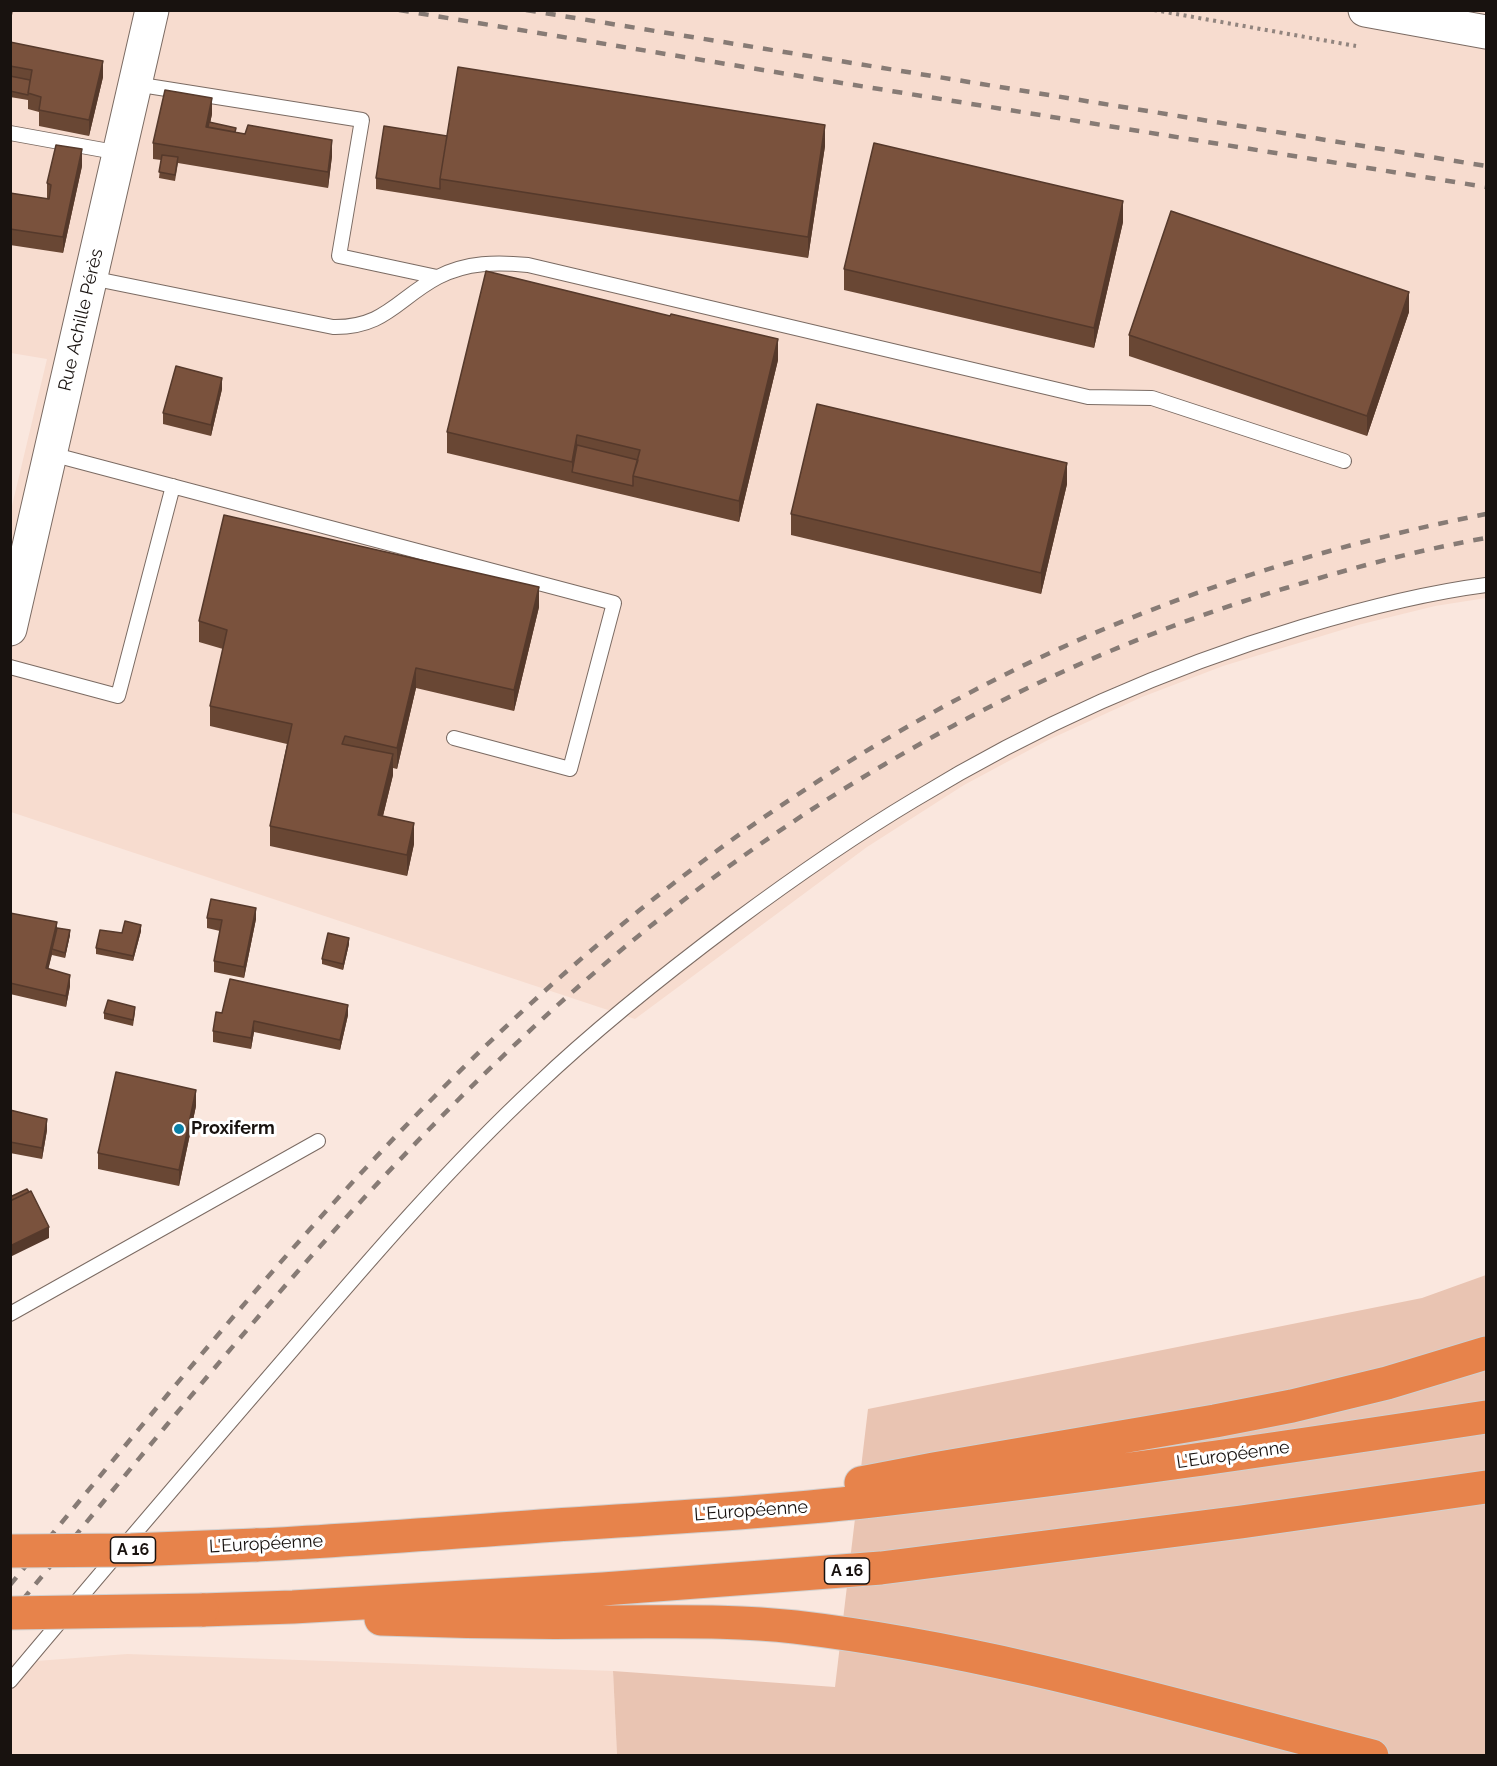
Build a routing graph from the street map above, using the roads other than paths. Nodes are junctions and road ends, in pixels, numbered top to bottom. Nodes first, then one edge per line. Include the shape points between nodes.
1 (152, 10) edge
2 (1365, 10) edge
3 (1486, 32) edge
4 (135, 84) junction
5 (10, 133) edge
6 (120, 153) junction
7 (90, 278) junction
8 (437, 278) junction
9 (51, 454) junction
10 (1344, 461) dead end
11 (173, 486) junction
12 (1486, 585) edge
13 (10, 629) edge
14 (10, 668) edge
15 (454, 738) dead end
16 (318, 1141) dead end
17 (10, 1314) edge
18 (1486, 1353) edge
19 (1486, 1417) edge
20 (1486, 1487) edge
21 (719, 1514) junction
22 (10, 1551) edge
23 (202, 1610) junction
24 (10, 1613) edge
25 (10, 1681) edge
26 (1372, 1755) edge

1 - 4 street, Rue Achille Pérès
2 - 3 street
4 - 6 street, Rue Achille Pérès
4 - 8 lane via 362,120 339,256
5 - 6 lane
6 - 7 street, Rue Achille Pérès
7 - 8 lane via 333,327 360,326 373,321
7 - 9 street, Rue Achille Pérès
8 - 10 lane via 471,265 528,265 1088,398 1152,398
9 - 11 lane
9 - 13 street, Rue Achille Pérès
11 - 14 lane via 118,696
11 - 15 lane via 614,603 570,769
12 - 25 lane via 1439,592 1314,623 1199,661 1114,696 938,785 759,904 595,1033 461,1160 171,1490
16 - 17 lane
18 - 21 highway via 1292,1406 895,1476
19 - 21 highway, L'Européenne / A 16 via 976,1490
20 - 23 highway, A 16 via 881,1568 603,1589
21 - 22 highway, L'Européenne / A 16, bridge via 256,1545
23 - 24 highway, A 16, bridge
23 - 26 highway via 468,1623 725,1622 805,1628 1014,1665

